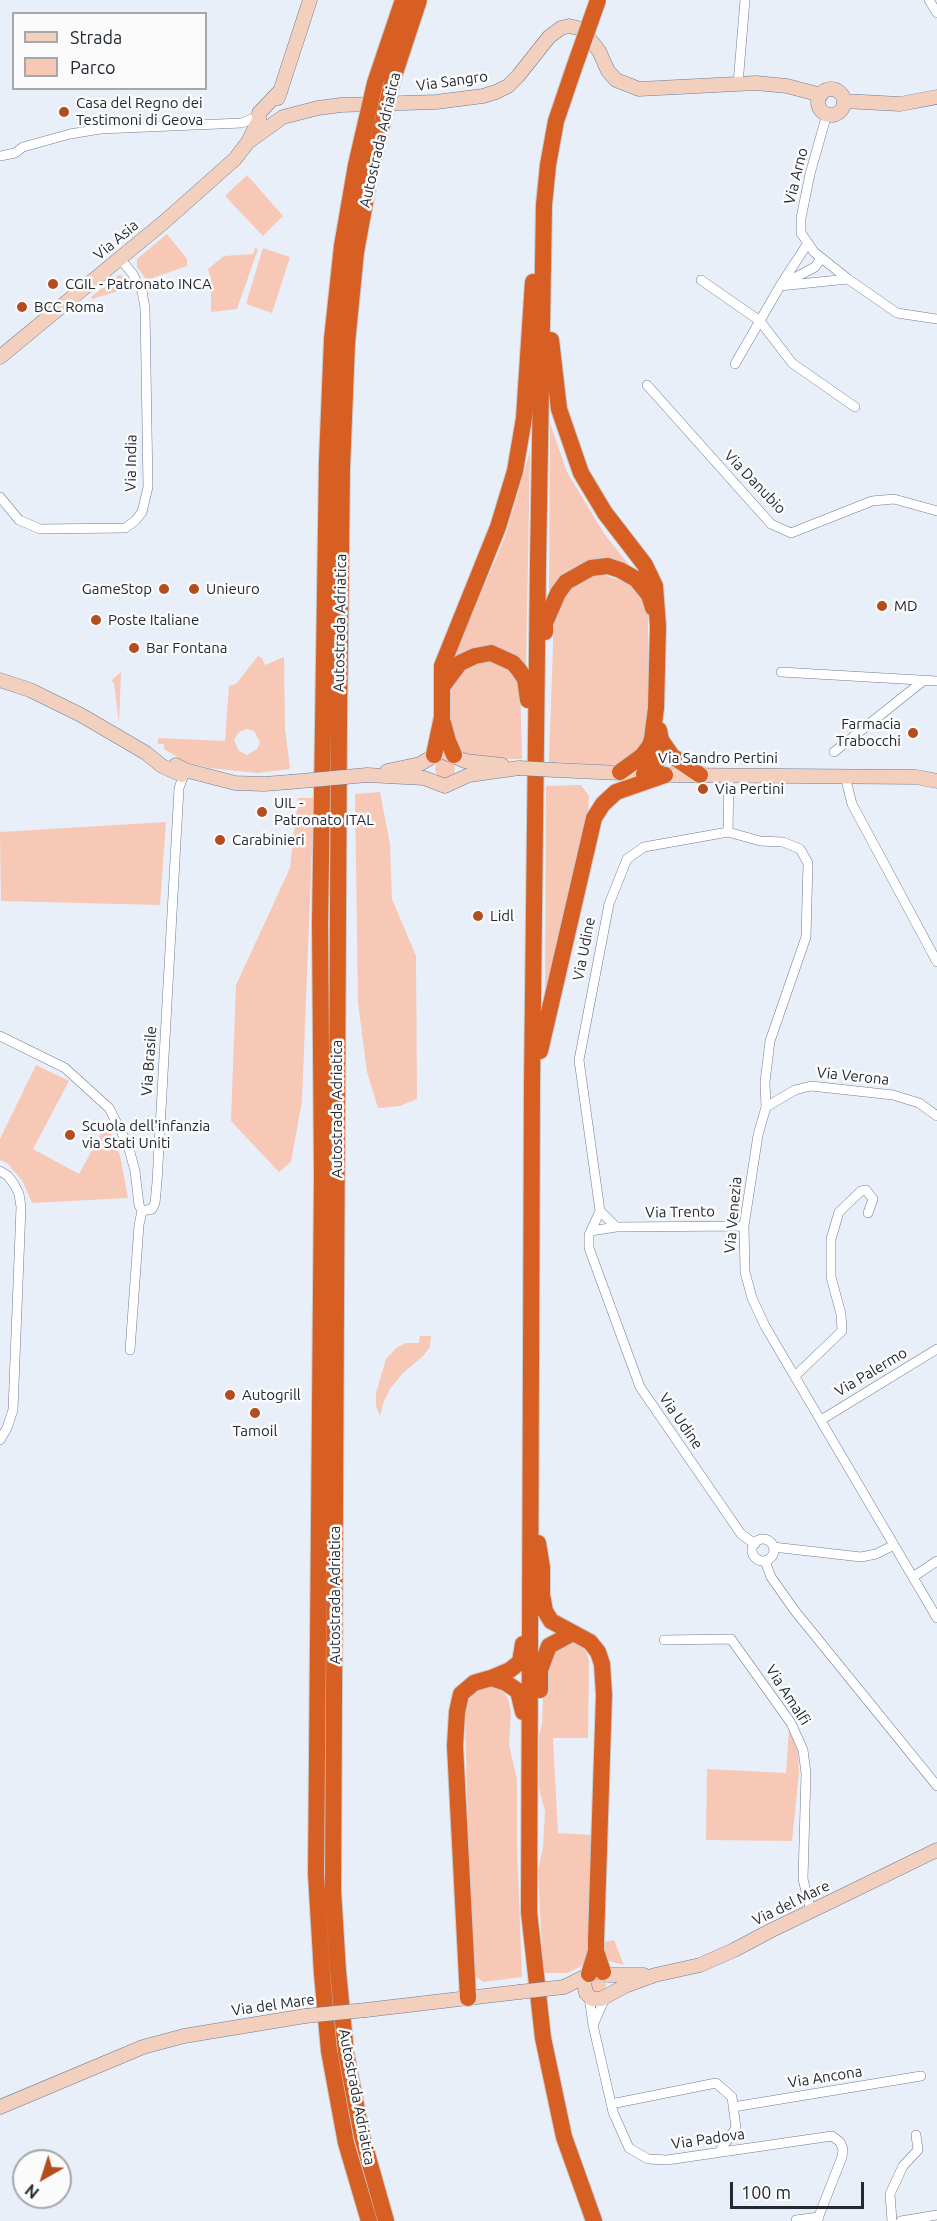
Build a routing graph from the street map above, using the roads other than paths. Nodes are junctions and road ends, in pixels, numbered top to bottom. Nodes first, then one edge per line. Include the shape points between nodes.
1 (310, 0) edge
2 (403, 0) edge
3 (419, 0) edge
4 (598, 0) edge
5 (745, 0) edge
6 (929, 0) edge
7 (937, 13) edge
8 (738, 84) junction
9 (820, 95) junction
10 (937, 97) edge
11 (844, 101) junction
12 (827, 114) junction
13 (263, 121) junction
14 (0, 156) edge
15 (544, 205) junction
16 (808, 243) junction
17 (349, 249) junction
18 (821, 258) junction
19 (120, 259) junction
20 (848, 279) junction
21 (701, 280) dead end
22 (780, 286) junction
23 (937, 319) edge
24 (760, 321) junction
25 (0, 357) edge
26 (735, 364) dead end
27 (647, 385) dead end
28 (855, 407) dead end
29 (0, 497) edge
30 (937, 511) edge
31 (658, 626) junction
32 (781, 672) dead end
33 (0, 680) edge
34 (923, 681) junction
35 (937, 681) edge
36 (442, 687) junction
37 (537, 695) junction
38 (656, 708) junction
39 (442, 717) junction
40 (536, 736) junction
41 (661, 740) junction
42 (834, 752) dead end
43 (432, 757) junction
44 (456, 757) junction
45 (519, 768) junction
46 (937, 770) edge
47 (620, 772) junction
48 (644, 774) junction
49 (186, 775) junction
50 (369, 775) junction
51 (665, 775) junction
52 (700, 775) junction
53 (729, 775) junction
54 (844, 776) junction
55 (916, 777) junction
56 (459, 778) junction
57 (937, 781) edge
58 (435, 783) junction
59 (728, 832) junction
60 (937, 962) edge
61 (0, 1036) edge
62 (532, 1084) junction
63 (766, 1107) junction
64 (937, 1116) edge
65 (0, 1171) edge
66 (142, 1211) junction
67 (600, 1211) junction
68 (868, 1213) dead end
69 (744, 1226) junction
70 (616, 1227) junction
71 (591, 1231) junction
72 (937, 1349) edge
73 (130, 1350) dead end
74 (795, 1376) junction
75 (821, 1420) junction
76 (0, 1440) edge
77 (530, 1529) junction
78 (755, 1544) junction
79 (894, 1545) junction
80 (773, 1547) junction
81 (765, 1561) junction
82 (937, 1561) edge
83 (913, 1576) junction
84 (530, 1600) junction
85 (937, 1618) edge
86 (571, 1634) junction
87 (664, 1640) dead end
88 (492, 1678) junction
89 (528, 1746) junction
90 (937, 1786) edge
91 (937, 1851) edge
92 (811, 1912) junction
93 (597, 1974) junction
94 (655, 1975) junction
95 (564, 1988) junction
96 (587, 1995) junction
97 (608, 1996) junction
98 (468, 1998) junction
99 (593, 2025) junction
100 (921, 2076) dead end
101 (611, 2104) junction
102 (0, 2107) edge
103 (733, 2107) junction
104 (916, 2135) dead end
105 (719, 2152) junction
106 (937, 2215) edge
107 (818, 2219) edge
108 (796, 2220) edge
109 (369, 2221) edge
110 (386, 2221) edge
111 (594, 2221) edge
112 (892, 2221) edge
113 (901, 2221) edge

1 - 13 main road, Via Asia via 280,90
2 - 17 highway, Autostrada Adriatica, bridge via 375,83 356,165
3 - 17 highway, Autostrada Adriatica, bridge via 393,79
4 - 15 highway, bridge via 556,121
5 - 8 street
6 - 7 street
8 - 9 main road, Via Sangro via 787,86
8 - 13 main road, Via Sangro via 639,89 616,80 582,29 569,26 549,37 518,76 496,92 436,102 341,105
9 - 11 main road, Via Sangro via 834,89
9 - 12 main road via 819,107
10 - 11 main road, Via Sangro via 900,104
11 - 12 main road via 839,113
12 - 16 street, Via Arno via 801,218 801,233
13 - 14 street via 70,134
13 - 19 main road, Via Asia via 235,159
15 - 31 highway via 549,218 551,346 559,409 581,473 604,513 645,565 655,586
15 - 36 highway via 534,265 524,418 515,471 498,527 447,650
15 - 37 highway
16 - 18 street, Via Arno
16 - 22 street
17 - 109 highway, Autostrada Adriatica via 332,339 327,461 320,911 322,1188 316,1874 329,2051 346,2142
17 - 110 highway, Autostrada Adriatica via 339,683 333,1890 346,2053 362,2136
18 - 20 street, Via Arno
18 - 22 street via 815,267
19 - 25 main road, Via Asia
19 - 29 street, Via India via 142,291 145,308 148,488 142,512 125,528 40,529 19,520
20 - 22 street
20 - 23 street, Via Arno via 897,313
21 - 24 street
22 - 24 street
24 - 26 street
24 - 28 street via 792,363
27 - 30 street, Via Danubio via 771,524 791,533 872,501 894,499
31 - 37 highway via 649,595 636,579 608,566 577,575 558,593 545,623 543,674
31 - 38 highway
32 - 34 street
33 - 49 main road via 60,704 162,766
34 - 35 street
34 - 42 street
36 - 39 highway
36 - 40 highway via 468,659 483,654 500,656 513,663 525,679 529,723
37 - 40 highway
38 - 41 highway
38 - 47 highway via 649,747
39 - 43 highway
39 - 44 highway via 447,741
40 - 62 highway
41 - 48 highway via 655,765
41 - 52 highway via 672,756
43 - 44 main road, Via Sandro Pertini via 444,752
43 - 50 main road, Via Sandro Pertini via 420,764
43 - 58 main road via 428,774
44 - 45 main road, Via Sandro Pertini
44 - 56 main road via 462,769
45 - 47 main road, Via Sandro Pertini, bridge
45 - 56 main road, Via Sandro Pertini
46 - 55 main road, Via Sandro Pertini
47 - 48 main road, Via Sandro Pertini
48 - 51 main road, Via Sandro Pertini
49 - 50 main road, Via Sandro Pertini, bridge via 264,784
49 - 66 street, Via Brasile via 180,799 155,1203 152,1209
50 - 58 main road, Via Sandro Pertini via 424,778
51 - 52 main road, Via Sandro Pertini
51 - 62 highway via 616,792 594,818
52 - 53 main road, Via Sandro Pertini
53 - 54 main road, Via Sandro Pertini
53 - 59 street
54 - 55 main road, Via Sandro Pertini
54 - 60 street via 852,804
55 - 57 main road, Via Sandro Pertini
56 - 58 main road, Via Sandro Pertini via 450,785
59 - 63 street, Via Venezia via 760,841 783,842 800,849 808,863 806,937 770,1041
59 - 67 street, Via Udine via 644,847 627,859 609,904 579,1060
61 - 66 street via 65,1068 108,1108 128,1145
62 - 77 highway
63 - 64 street, Via Verona via 795,1090 812,1086 893,1095 919,1103
63 - 69 street, Via Venezia
65 - 76 street via 14,1184 21,1207 14,1410
66 - 73 street, Via Brasile
67 - 70 street
67 - 71 street, Via Udine
68 - 74 street via 873,1199 866,1190 839,1212 831,1239 831,1277 842,1331
69 - 70 street, Via Trento
69 - 74 street, Via Venezia via 744,1265 752,1298
70 - 71 street
71 - 78 street, Via Udine via 589,1248 639,1387 741,1534
72 - 75 street, Via Palermo
74 - 75 street, Via Venezia
75 - 79 street, Via Venezia
77 - 84 highway
77 - 86 highway via 540,1546 545,1611 550,1621
78 - 80 street via 763,1540
78 - 81 street, Via Udine via 753,1554
79 - 80 street via 861,1557
79 - 83 street, Via Venezia
80 - 81 street via 772,1556
81 - 90 street, Via Udine via 771,1577 795,1611
82 - 83 street
83 - 85 street, Via Venezia
84 - 88 highway via 523,1616 520,1662
84 - 89 highway
86 - 89 highway via 549,1646 544,1656 539,1723
86 - 93 highway via 590,1642 598,1652 604,1679
87 - 92 street, Via Amalfi via 731,1640 791,1723 803,1750 806,1773 803,1879
88 - 89 highway via 518,1691
88 - 98 highway via 474,1683 461,1694 457,1712 455,1746
89 - 111 highway via 529,1912 543,2038 564,2137
91 - 92 main road, Via del Mare
92 - 94 main road, Via del Mare via 700,1965
93 - 94 main road, Via del Mare
93 - 95 main road, Via del Mare
93 - 96 main road via 584,1983
93 - 97 main road via 612,1981
94 - 97 main road, Via del Mare
95 - 96 main road, Via del Mare
95 - 98 main road, Via del Mare, bridge
96 - 97 main road, Via del Mare via 596,2000
96 - 99 street
97 - 99 street
98 - 102 main road, Via del Mare, bridge via 305,2016 184,2036 143,2047
99 - 101 street, Via Padova
100 - 103 street, Via Ancona
101 - 103 street via 716,2083 732,2097
101 - 105 street, Via Padova via 629,2148 648,2159
103 - 105 street via 736,2128
104 - 112 street via 918,2150 903,2166 890,2194
105 - 107 street, Via Padova via 822,2136 837,2138 843,2149 842,2157
106 - 113 street
107 - 108 street, Via Padova

